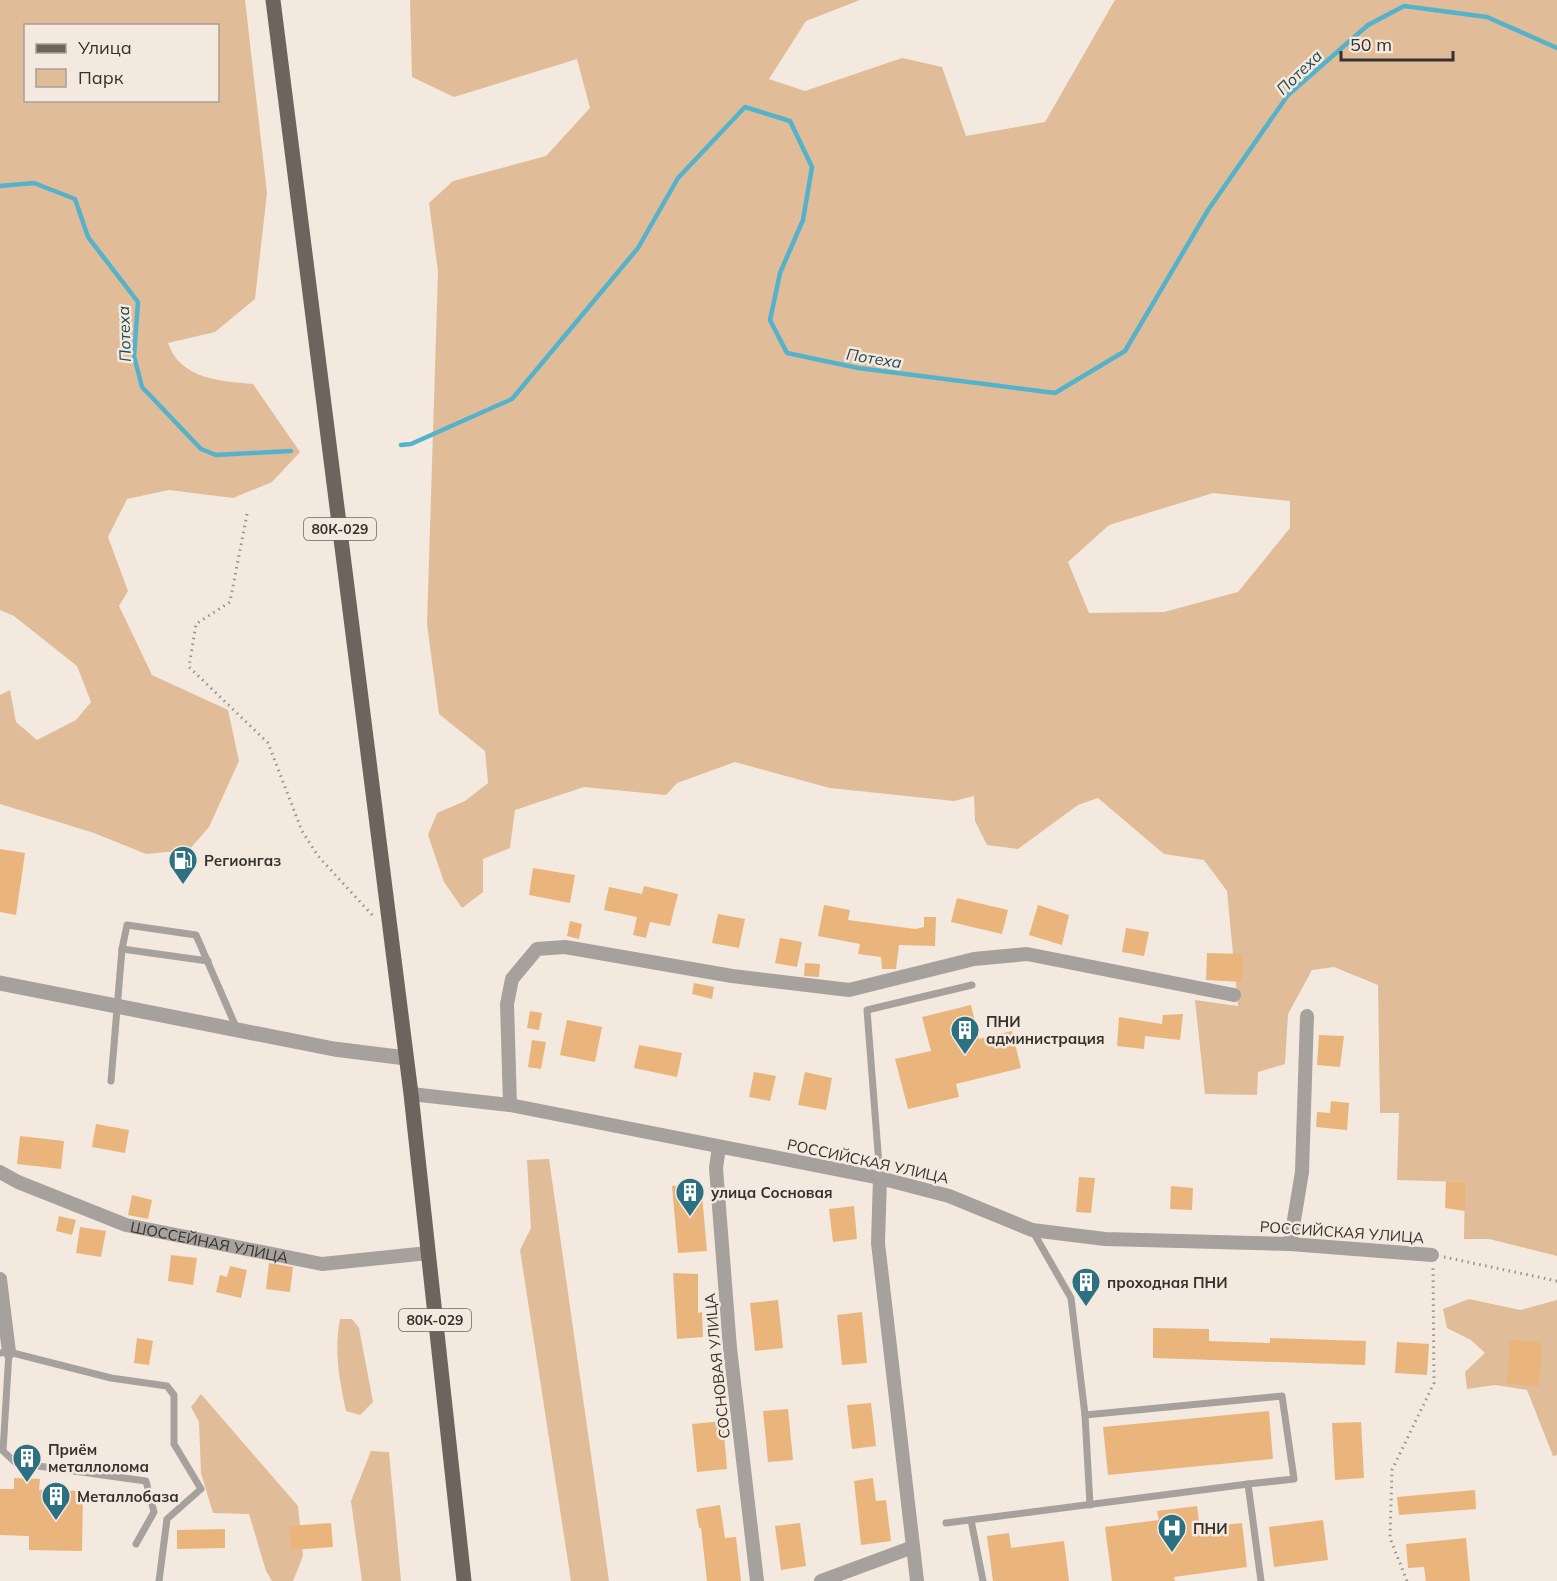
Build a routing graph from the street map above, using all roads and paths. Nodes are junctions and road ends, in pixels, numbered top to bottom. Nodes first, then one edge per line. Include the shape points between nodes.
1 (273, 0) edge
2 (247, 514) dead end
3 (389, 918) junction
4 (122, 949) junction
5 (208, 962) junction
6 (0, 983) edge
7 (972, 985) dead end
8 (1234, 995) dead end
9 (118, 1006) junction
10 (1307, 1016) dead end
11 (236, 1029) junction
12 (406, 1058) junction
13 (111, 1081) dead end
14 (411, 1094) junction
15 (510, 1105) junction
16 (719, 1147) junction
17 (0, 1172) edge
18 (880, 1178) junction
19 (1032, 1230) junction
20 (1290, 1244) junction
21 (428, 1253) junction
22 (1432, 1255) junction
23 (0, 1279) edge
24 (1557, 1281) edge
25 (5, 1353) edge
26 (1084, 1415) junction
27 (1248, 1485) junction
28 (1090, 1505) junction
29 (971, 1520) junction
30 (946, 1523) dead end
31 (136, 1544) dead end
32 (913, 1547) junction
33 (159, 1581) edge
34 (464, 1581) edge
35 (757, 1581) edge
36 (821, 1581) edge
37 (917, 1581) edge
38 (983, 1581) edge
39 (1261, 1581) edge
40 (1407, 1581) edge

1 - 3 main road, 80К-029
2 - 3 path via 230,602 196,624 189,667 268,743 302,831 318,856 376,919
3 - 12 main road, 80К-029
4 - 5 lane
4 - 5 lane via 127,925 196,935
4 - 9 lane
5 - 11 lane
6 - 9 street
7 - 18 lane via 867,1010
8 - 15 street via 1027,954 974,959 849,990 732,976 565,947 537,950 512,979 507,1004
9 - 11 street
9 - 13 lane
10 - 20 street via 1302,1172
11 - 12 street via 334,1049
12 - 14 main road, 80К-029
14 - 15 street, РОССИЙСКАЯ УЛИЦА
14 - 21 main road, 80К-029
15 - 16 street, РОССИЙСКАЯ УЛИЦА
16 - 18 street, РОССИЙСКАЯ УЛИЦА
16 - 35 street, СОСНОВАЯ УЛИЦА via 716,1168 730,1348
17 - 21 street, ШОССЕЙНАЯ УЛИЦА via 126,1225 322,1264
18 - 19 street, РОССИЙСКАЯ УЛИЦА via 949,1196
18 - 32 street via 878,1243
19 - 20 street, РОССИЙСКАЯ УЛИЦА via 1105,1239
19 - 26 lane via 1071,1298
20 - 22 street, РОССИЙСКАЯ УЛИЦА
21 - 34 main road, 80К-029
22 - 24 path
22 - 40 path via 1434,1383 1392,1470 1390,1538
23 - 25 street
25 - 31 lane via 3,1450 16,1463 146,1480 154,1512
25 - 33 lane via 111,1378 166,1386 174,1395 174,1444 201,1489 167,1519
26 - 27 lane via 1282,1396 1294,1479
26 - 28 lane
27 - 28 lane
27 - 39 lane
28 - 29 lane
29 - 30 lane
29 - 38 lane
32 - 36 street
32 - 37 street

